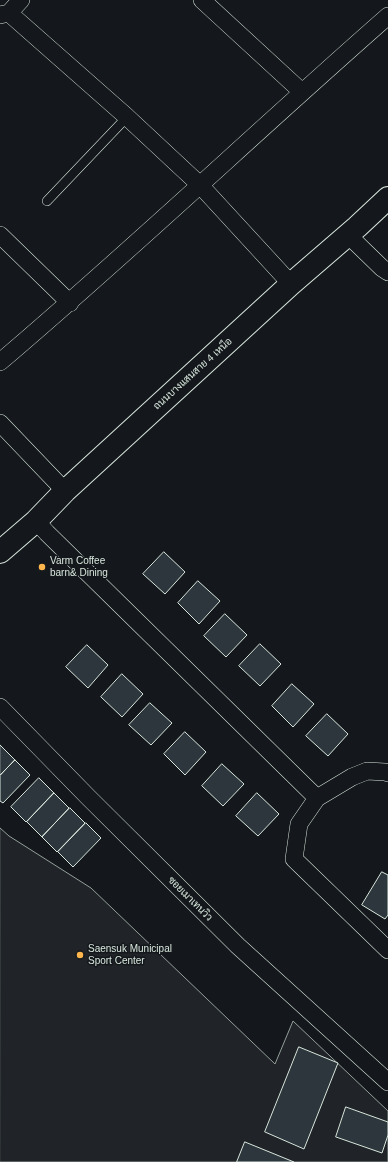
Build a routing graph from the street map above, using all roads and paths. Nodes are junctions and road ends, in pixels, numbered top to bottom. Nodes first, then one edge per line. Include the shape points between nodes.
1 (21, 0) edge
2 (202, 0) edge
3 (5, 14) edge
4 (388, 16) edge
5 (302, 92) junction
6 (127, 117) junction
7 (200, 185) junction
8 (388, 198) edge
9 (47, 201) dead end
10 (353, 231) junction
11 (0, 234) edge
12 (388, 263) edge
13 (388, 272) edge
14 (291, 284) junction
15 (70, 303) junction
16 (0, 362) edge
17 (0, 423) edge
18 (65, 492) junction
19 (36, 521) junction
20 (0, 552) edge
21 (0, 707) edge
22 (388, 773) edge
23 (317, 798) junction
24 (388, 950) edge
25 (388, 1082) edge

1 - 3 street
2 - 5 street
3 - 6 street
4 - 5 street
5 - 7 street
6 - 7 street
6 - 9 lane
7 - 14 street
7 - 15 street
8 - 10 street, ถนนบางแสนสาย 4 เหนือ
10 - 12 street
10 - 13 street
10 - 14 street, ถนนบางแสนสาย 4 เหนือ
11 - 15 street
14 - 18 street, ถนนบางแสนสาย 4 เหนือ
15 - 16 street
17 - 18 street
18 - 19 street, ถนนบางแสนสาย 4 เหนือ
19 - 20 street, ถนนบางแสนสาย 4 เหนือ
19 - 23 street
21 - 25 street, ซอยเมาเทนวิว via 238,946
22 - 23 street via 367,771
23 - 24 street via 299,824 294,858

